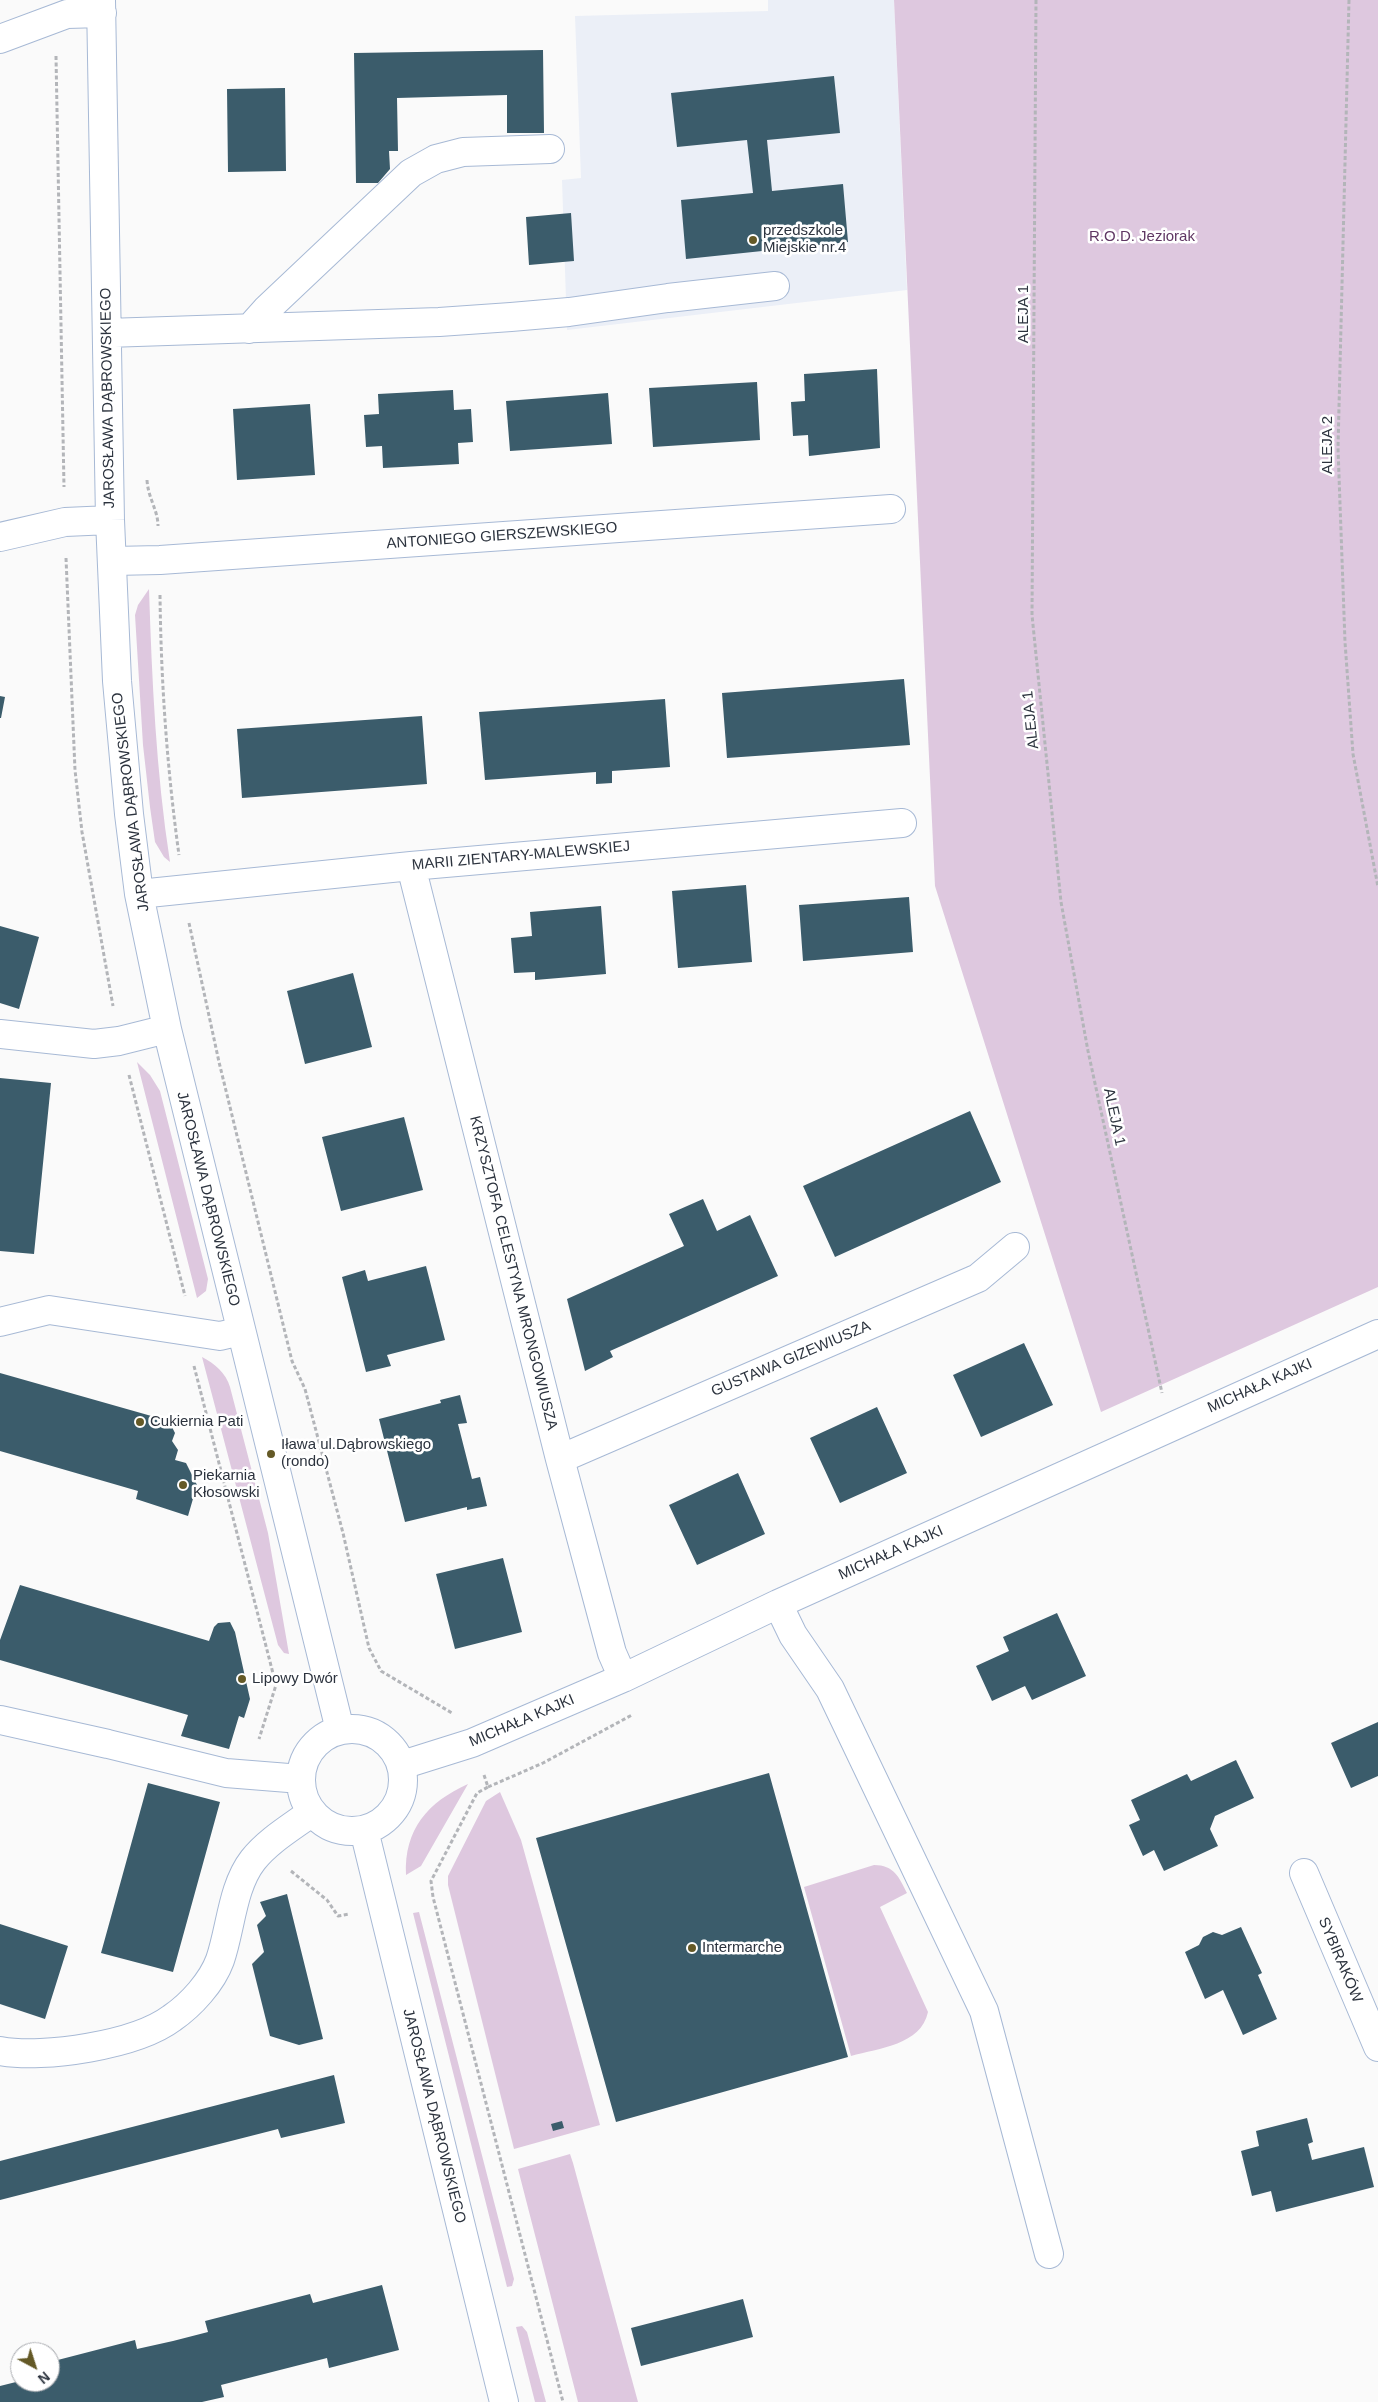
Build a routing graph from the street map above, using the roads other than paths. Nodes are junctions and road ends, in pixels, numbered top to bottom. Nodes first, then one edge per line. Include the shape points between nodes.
1 (101, 7) edge
2 (0, 39) edge
3 (550, 149) dead end
4 (775, 286) dead end
5 (250, 329) junction
6 (107, 333) junction
7 (891, 509) dead end
8 (110, 520) junction
9 (0, 537) edge
10 (112, 561) junction
11 (902, 823) dead end
12 (411, 866) junction
13 (139, 894) junction
14 (167, 1029) junction
15 (0, 1034) edge
16 (1015, 1247) dead end
17 (0, 1322) edge
18 (240, 1331) junction
19 (1378, 1334) edge
20 (560, 1459) junction
21 (778, 1604) junction
22 (623, 1678) junction
23 (0, 1720) edge
24 (340, 1730) junction
25 (402, 1765) junction
26 (301, 1779) junction
27 (312, 1812) junction
28 (364, 1830) junction
29 (1304, 1873) dead end
30 (1378, 2047) edge
31 (0, 2051) edge
32 (1049, 2254) dead end
33 (504, 2402) edge

1 - 2 street via 67,14
1 - 6 street, JAROSŁAWA DĄBROWSKIEGO
3 - 5 street via 463,152 436,159 411,173 266,310
4 - 5 street via 530,315
5 - 6 street
6 - 8 street, JAROSŁAWA DĄBROWSKIEGO
7 - 10 street, ANTONIEGO GIERSZEWSKIEGO via 170,560
8 - 9 street via 65,522
8 - 10 street, JAROSŁAWA DĄBROWSKIEGO
10 - 13 street, JAROSŁAWA DĄBROWSKIEGO via 121,736
11 - 12 street, MARII ZIENTARY-MALEWSKIEJ
12 - 13 street, MARII ZIENTARY-MALEWSKIEJ
12 - 20 street, KRZYSZTOFA CELESTYNA MRONGOWIUSZA
13 - 14 street, JAROSŁAWA DĄBROWSKIEGO
14 - 15 street via 94,1044
14 - 18 street, JAROSŁAWA DĄBROWSKIEGO
16 - 20 street, GUSTAWA GIZEWIUSZA via 978,1278
17 - 18 street via 49,1310 220,1336
18 - 24 street, JAROSŁAWA DĄBROWSKIEGO
19 - 21 street, MICHAŁA KAJKI
20 - 22 street, KRZYSZTOFA CELESTYNA MRONGOWIUSZA via 612,1653
21 - 22 street, MICHAŁA KAJKI
21 - 32 street via 793,1635 830,1689 984,2011
22 - 25 street, MICHAŁA KAJKI via 472,1743
23 - 26 street via 226,1773
24 - 25 street via 360,1729 378,1736 393,1748
24 - 26 street via 312,1748 304,1762
25 - 28 street via 404,1787 397,1806 383,1822
26 - 27 street via 304,1797
27 - 28 street via 327,1825 345,1831
27 - 31 street via 252,1861 242,1882 219,1962 208,1982 172,2019 135,2036 66,2051 21,2054
28 - 33 street, JAROSŁAWA DĄBROWSKIEGO
29 - 30 street, SYBIRAKÓW

